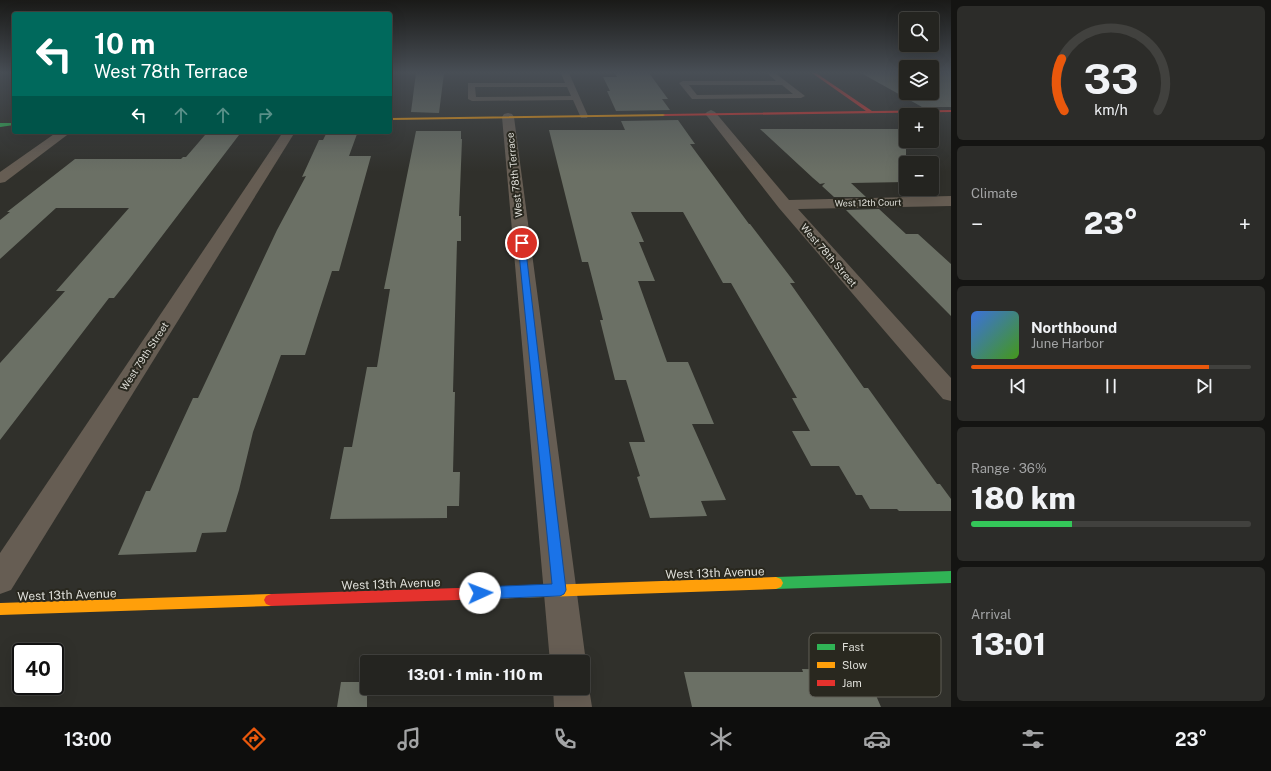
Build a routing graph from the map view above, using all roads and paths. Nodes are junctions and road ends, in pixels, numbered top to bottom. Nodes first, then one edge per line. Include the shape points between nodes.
1 (580, 106) edge
2 (706, 106) edge
3 (862, 106) edge
4 (951, 111) edge
5 (871, 112) junction
6 (711, 114) junction
7 (584, 116) junction
8 (508, 117) junction
9 (392, 119) edge
10 (12, 124) edge
11 (0, 125) edge
12 (62, 134) edge
13 (288, 134) edge
14 (0, 179) edge
15 (951, 201) edge
16 (785, 205) junction
17 (951, 393) edge
18 (951, 577) edge
19 (0, 580) edge
20 (560, 590) junction
21 (0, 609) edge
22 (567, 655) edge
23 (572, 695) edge
24 (573, 707) edge

1 - 7 lane
2 - 6 lane
3 - 5 main road
4 - 5 main road
5 - 6 main road
6 - 7 main road
6 - 16 street, West 78th Street
7 - 8 main road
8 - 9 main road
8 - 20 street, West 78th Terrace
10 - 11 main road
12 - 14 street
13 - 19 street, West 79th Street
15 - 16 street, West 12th Court
16 - 17 street, West 78th Street
18 - 20 main road, West 13th Avenue
20 - 21 main road, West 13th Avenue
20 - 22 street, West 78th Terrace
23 - 24 street

